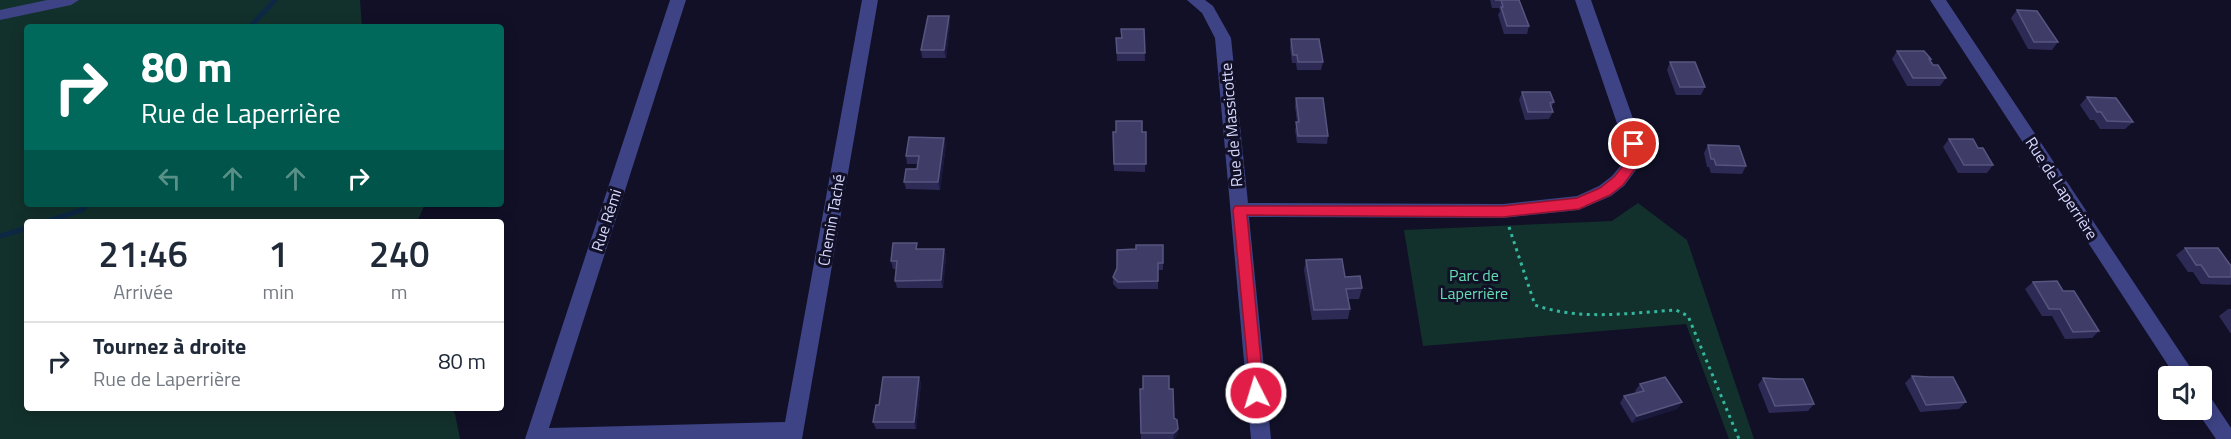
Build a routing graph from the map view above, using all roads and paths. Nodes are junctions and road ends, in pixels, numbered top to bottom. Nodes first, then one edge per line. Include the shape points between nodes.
1 (71, 0) edge
2 (678, 0) edge
3 (870, 0) edge
4 (1195, 0) edge
5 (1583, 0) edge
6 (1938, 0) edge
7 (0, 15) edge
8 (1239, 210) junction
9 (1503, 212) junction
10 (2179, 366) edge
11 (2212, 416) edge
12 (793, 435) edge
13 (535, 438) edge
14 (1260, 439) edge
15 (1739, 439) edge
16 (2227, 439) edge

1 - 7 street
2 - 13 street, Rue Rémi
3 - 12 street, Chemin Taché
4 - 8 street, Rue de Massicotte via 1208,10 1223,38
5 - 9 street via 1634,144 1630,166 1605,191 1579,203
6 - 10 street, Rue de Laperrière
8 - 9 street
8 - 14 street, Rue de Massicotte
9 - 15 path via 1535,305 1550,312 1576,314 1676,310 1688,316
11 - 16 street
12 - 13 street

